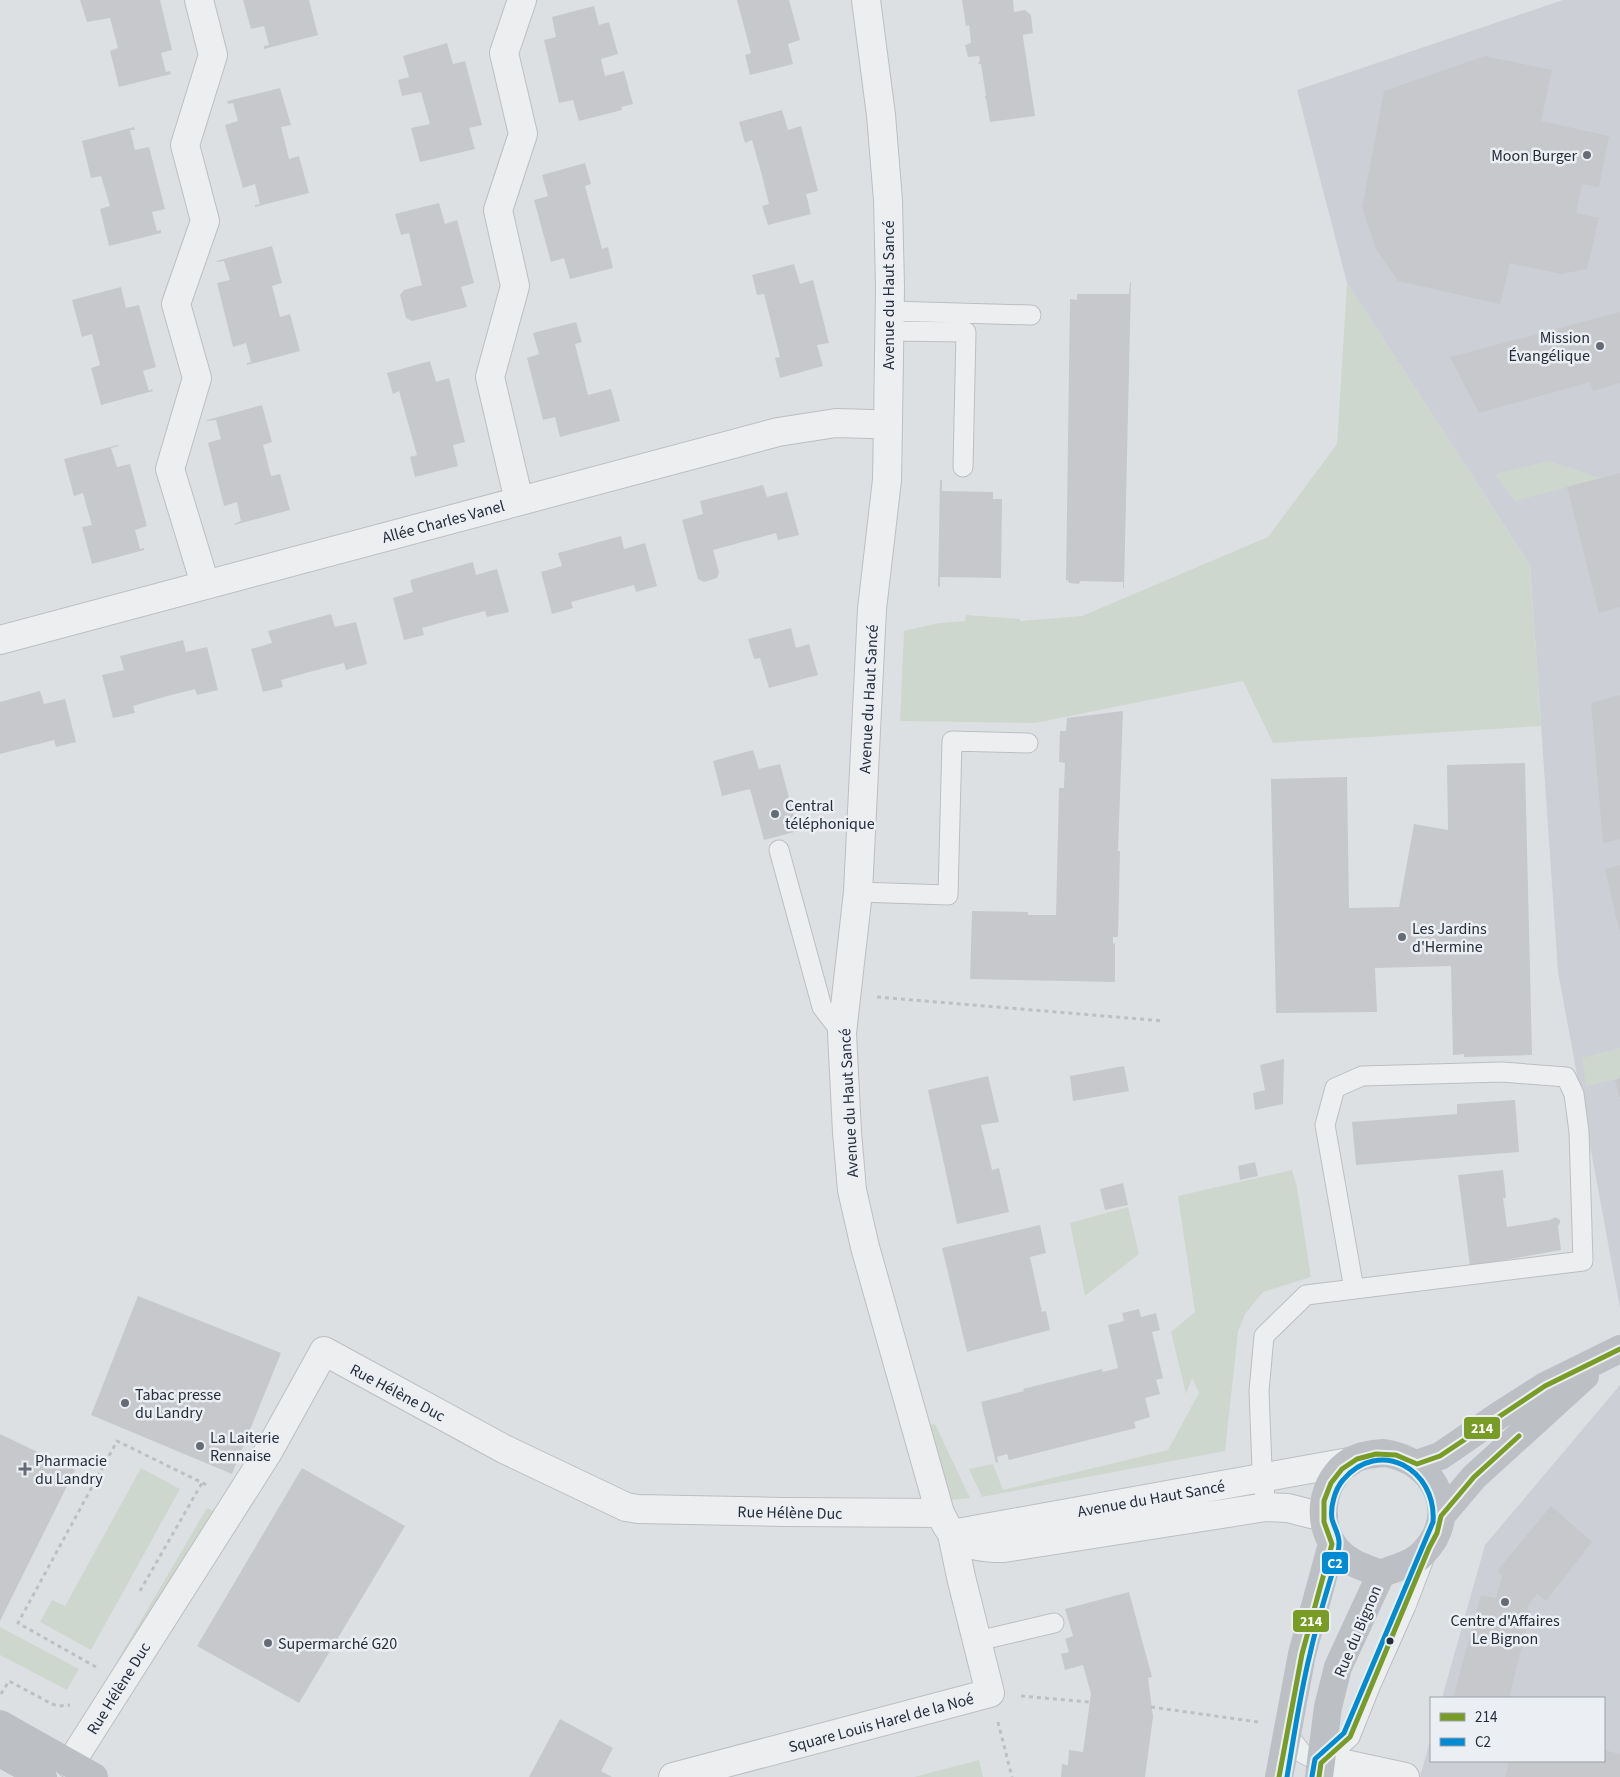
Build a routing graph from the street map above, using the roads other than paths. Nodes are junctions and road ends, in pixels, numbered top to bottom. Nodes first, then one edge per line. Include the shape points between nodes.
1 (199, 0) edge
2 (522, 0) edge
3 (866, 0) edge
4 (1031, 315) dead end
5 (889, 321) junction
6 (888, 423) junction
7 (963, 468) dead end
8 (519, 501) junction
9 (205, 584) junction
10 (0, 640) edge
11 (1028, 743) dead end
12 (779, 850) dead end
13 (858, 892) junction
14 (842, 1033) junction
15 (1354, 1289) junction
16 (1614, 1352) edge
17 (1349, 1462) junction
18 (1417, 1464) junction
19 (1263, 1477) junction
20 (1266, 1507) junction
21 (1441, 1516) junction
22 (1323, 1518) junction
23 (946, 1523) junction
24 (1332, 1544) junction
25 (1428, 1548) junction
26 (1382, 1574) junction
27 (1054, 1623) dead end
28 (978, 1642) junction
29 (0, 1724) edge
30 (1287, 1729) junction
31 (0, 1753) edge
32 (70, 1764) junction
33 (737, 1769) edge
34 (1320, 1770) edge
35 (43, 1777) edge
36 (94, 1777) edge
37 (673, 1777) edge
38 (1279, 1777) edge
39 (1405, 1777) edge

1 - 9 street via 212,55 185,145 205,221 176,304 197,378 170,469
2 - 8 street via 504,53 523,134 498,210 515,286 490,377
3 - 5 street, Avenue du Haut Sancé via 888,200
4 - 5 lane
5 - 6 street, Avenue du Haut Sancé
5 - 7 lane via 966,332
6 - 8 street, Allée Charles Vanel via 836,423 778,432
6 - 13 street, Avenue du Haut Sancé via 887,480 872,609
8 - 9 street, Allée Charles Vanel
9 - 10 street, Allée Charles Vanel
11 - 13 lane via 952,741 948,894
12 - 14 lane via 822,1007
13 - 14 street, Avenue du Haut Sancé
14 - 23 street, Avenue du Haut Sancé via 852,1190 865,1247
15 - 15 lane via 1583,1261 1579,1132 1574,1094 1566,1077 1502,1072 1362,1076 1335,1088 1325,1125
15 - 19 lane via 1306,1295 1264,1336 1259,1391
16 - 18 street via 1545,1386 1440,1456
16 - 21 street via 1474,1477
17 - 18 street via 1384,1453 1396,1454
17 - 19 street, Avenue du Haut Sancé
17 - 22 street via 1329,1486
18 - 21 street via 1438,1492
19 - 20 lane
19 - 23 street, Avenue du Haut Sancé
20 - 22 street, Avenue du Haut Sancé via 1288,1508
20 - 23 street, Avenue du Haut Sancé via 1004,1548 974,1545 962,1540
21 - 25 street via 1438,1533
22 - 24 street
23 - 28 street, Square Louis Harel de la Noé
23 - 32 street, Rue Hélène Duc via 784,1512 626,1507 504,1449 324,1351 268,1452
24 - 26 street via 1348,1560
24 - 30 street via 1302,1654
25 - 26 street via 1412,1563
25 - 34 lane via 1350,1736
26 - 34 street, Rue du Bignon via 1338,1667 1328,1707
27 - 28 lane
28 - 33 street, Square Louis Harel de la Noé via 990,1693
29 - 32 street
30 - 34 lane via 1294,1745
30 - 38 street
31 - 35 street
32 - 36 street
33 - 37 street, Square Louis Harel de la Noé
34 - 39 street via 1340,1763

